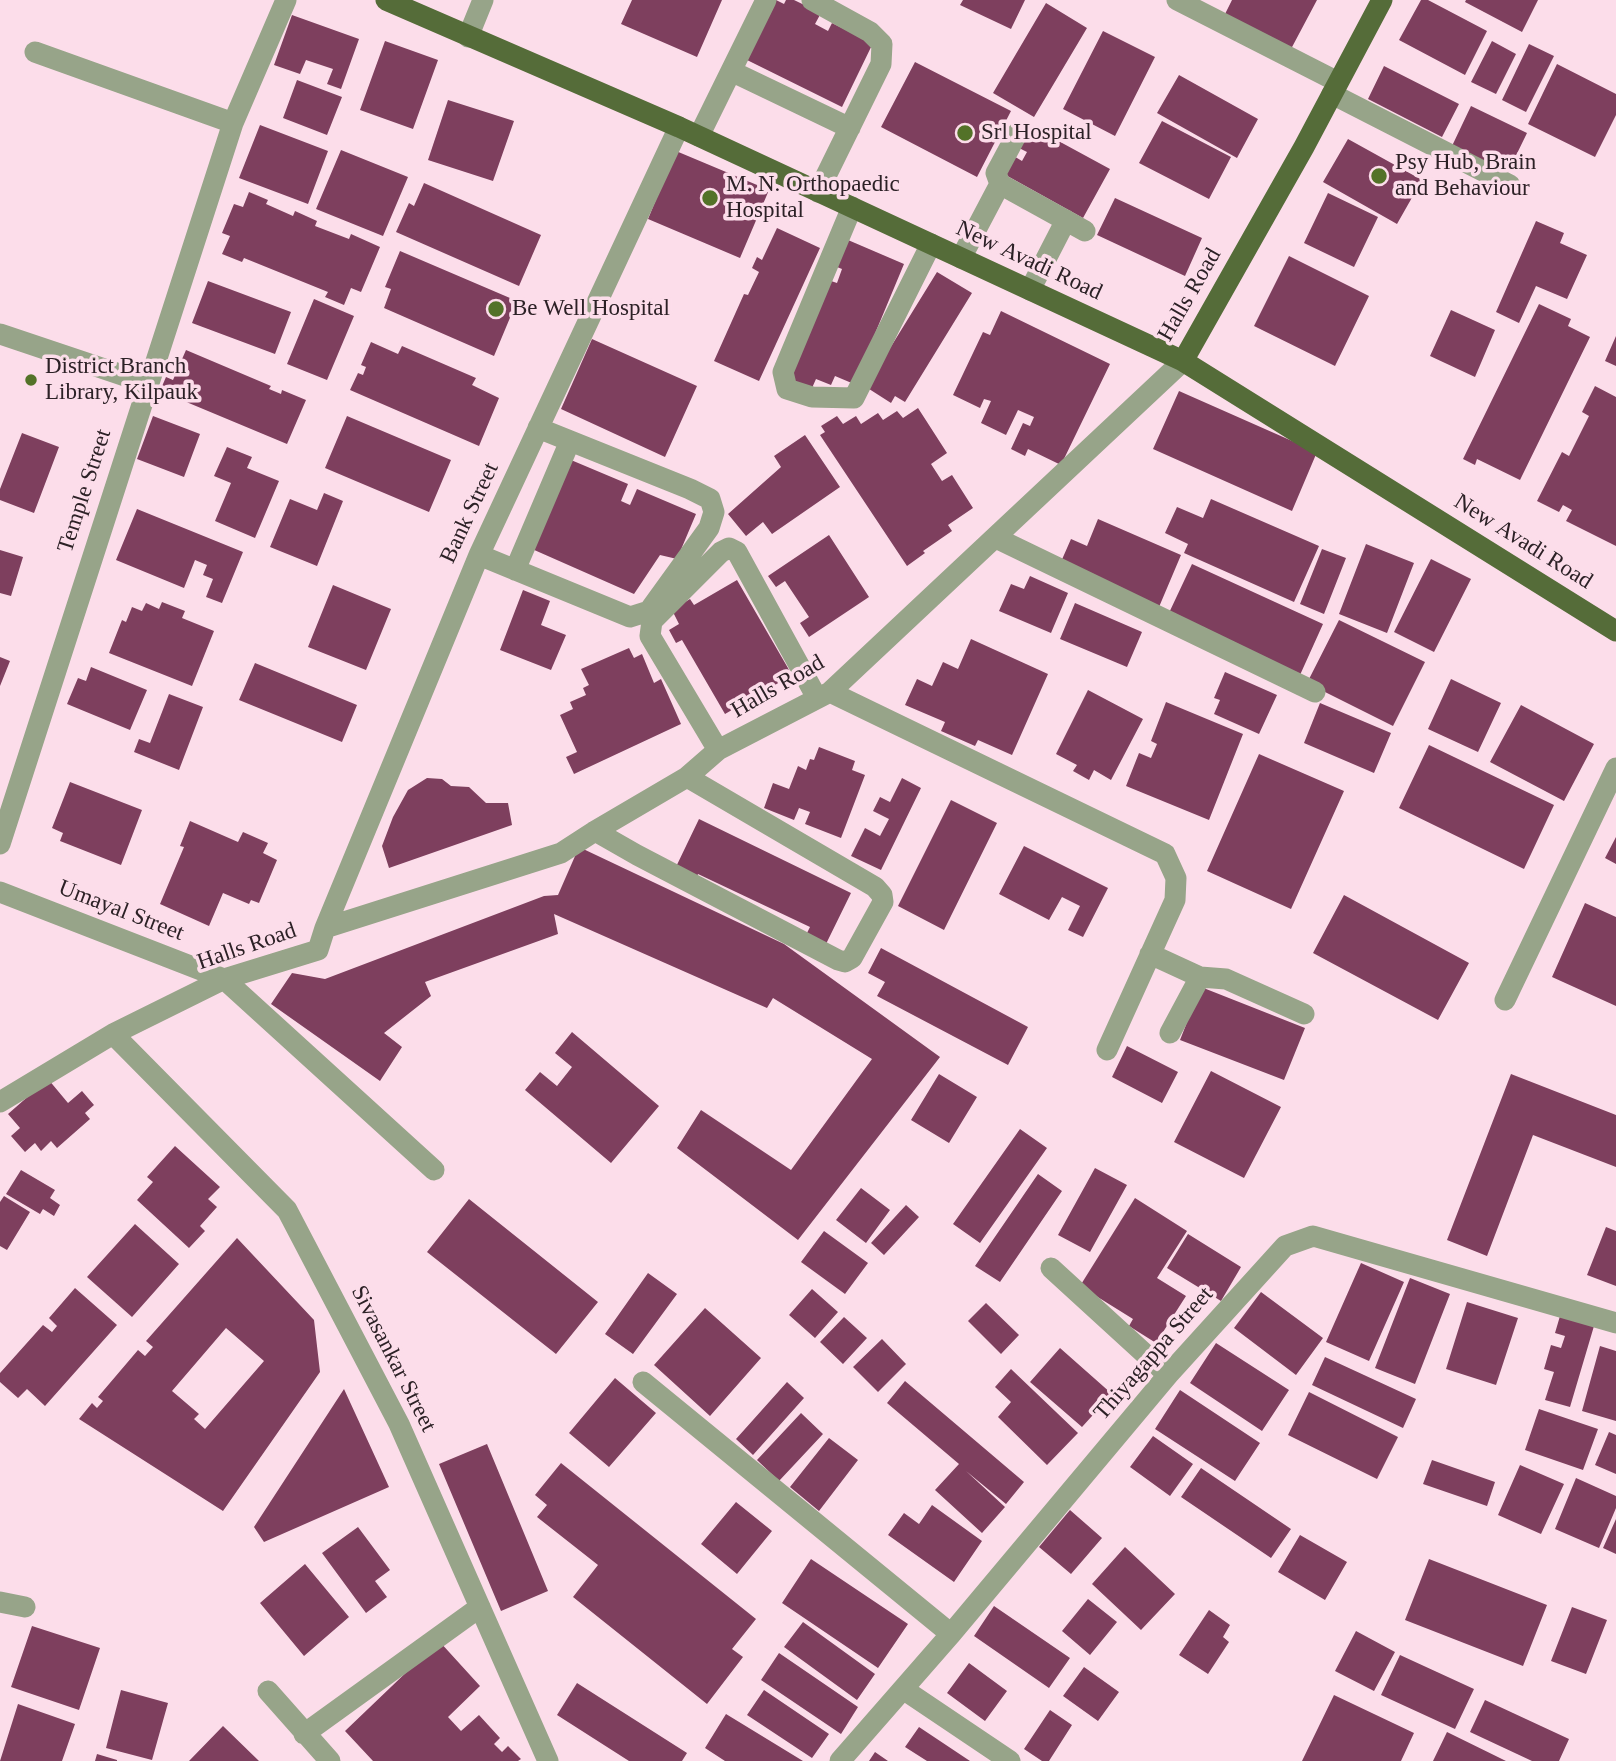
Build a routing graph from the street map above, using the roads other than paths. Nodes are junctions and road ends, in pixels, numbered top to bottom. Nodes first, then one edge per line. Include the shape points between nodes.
1 (286, 0) edge
2 (386, 0) edge
3 (483, 0) edge
4 (766, 0) edge
5 (813, 0) edge
6 (1177, 0) edge
7 (1382, 0) edge
8 (468, 37) junction
9 (35, 52) dead end
10 (731, 71) junction
11 (1335, 88) junction
12 (233, 122) junction
13 (679, 127) junction
14 (850, 128) junction
15 (1018, 132) dead end
16 (699, 136) junction
17 (1000, 184) junction
18 (1510, 185) dead end
19 (818, 192) junction
20 (852, 207) junction
21 (1066, 220) junction
22 (1085, 231) dead end
23 (931, 244) junction
24 (961, 258) junction
25 (1030, 290) junction
26 (0, 334) edge
27 (1183, 361) junction
28 (149, 384) junction
29 (538, 428) junction
30 (570, 441) junction
31 (508, 494) junction
32 (541, 508) junction
33 (996, 538) junction
34 (479, 555) junction
35 (515, 570) junction
36 (1616, 631) edge
37 (1315, 692) dead end
38 (824, 695) junction
39 (718, 750) junction
40 (1616, 768) edge
41 (687, 777) junction
42 (595, 831) junction
43 (0, 844) edge
44 (0, 892) edge
45 (325, 929) junction
46 (1150, 954) junction
47 (1200, 977) junction
48 (224, 979) junction
49 (1505, 1000) dead end
50 (1304, 1014) dead end
51 (1170, 1033) dead end
52 (113, 1034) junction
53 (1107, 1050) dead end
54 (0, 1102) edge
55 (434, 1170) dead end
56 (1051, 1268) dead end
57 (1616, 1323) edge
58 (1168, 1375) junction
59 (643, 1382) dead end
60 (0, 1602) edge
61 (25, 1607) dead end
62 (480, 1607) junction
63 (951, 1634) junction
64 (903, 1689) junction
65 (268, 1691) dead end
66 (304, 1734) junction
67 (330, 1761) edge
68 (548, 1761) edge
69 (840, 1761) edge
70 (1010, 1761) edge

1 - 12 street, Temple Street
2 - 8 main road, New Avadi Road
3 - 8 street
4 - 10 street
5 - 14 street via 870,32 882,44 881,64
6 - 11 street
7 - 11 main road, Halls Road
8 - 13 main road, New Avadi Road
9 - 12 street
10 - 14 street
10 - 16 street
11 - 18 street
11 - 27 main road, Halls Road
12 - 28 street, Temple Street
13 - 16 main road, New Avadi Road
13 - 29 street, Bank Street
14 - 19 street
15 - 17 street via 996,173
16 - 19 main road, New Avadi Road
17 - 21 street
17 - 24 street
19 - 20 main road, New Avadi Road
20 - 23 main road, New Avadi Road
20 - 23 street via 783,372 788,389 812,397 854,398
21 - 22 street
21 - 25 street
23 - 24 main road, New Avadi Road
24 - 25 main road, New Avadi Road
25 - 27 main road, New Avadi Road
26 - 28 street
27 - 33 street, Halls Road
27 - 36 main road, New Avadi Road
28 - 43 street, Temple Street
29 - 30 street
29 - 31 street, Bank Street
30 - 32 street
30 - 35 street via 710,499 715,512 709,528 649,611 630,617
31 - 32 street
31 - 34 street, Bank Street
32 - 35 street
33 - 37 street
33 - 38 street, Halls Road
34 - 35 street
34 - 45 street, Bank Street
38 - 39 street, Halls Road
38 - 39 street via 737,552 729,548 721,552 652,621 650,636
38 - 46 street via 1165,854 1176,878 1175,900
39 - 41 street, Halls Road
40 - 49 street
41 - 42 street, Halls Road
41 - 42 street via 875,887 883,902 852,958 838,960
42 - 45 street, Halls Road via 561,853
44 - 48 street, Umayal Street
45 - 48 street, Halls Road via 318,950
46 - 47 street
46 - 53 street
47 - 50 street via 1226,979
47 - 51 street
48 - 52 street, Halls Road
48 - 55 street
52 - 54 street, Halls Road
52 - 62 street, Sivasankar Street via 287,1210 399,1424
56 - 58 street
57 - 58 street, Thiyagappa Street via 1313,1236 1285,1246
58 - 63 street, Thiyagappa Street
59 - 63 street
60 - 61 street
62 - 66 street
62 - 68 street, Sivasankar Street
63 - 64 street, Thiyagappa Street
64 - 69 street, Thiyagappa Street
64 - 70 street
65 - 66 street
66 - 67 street

